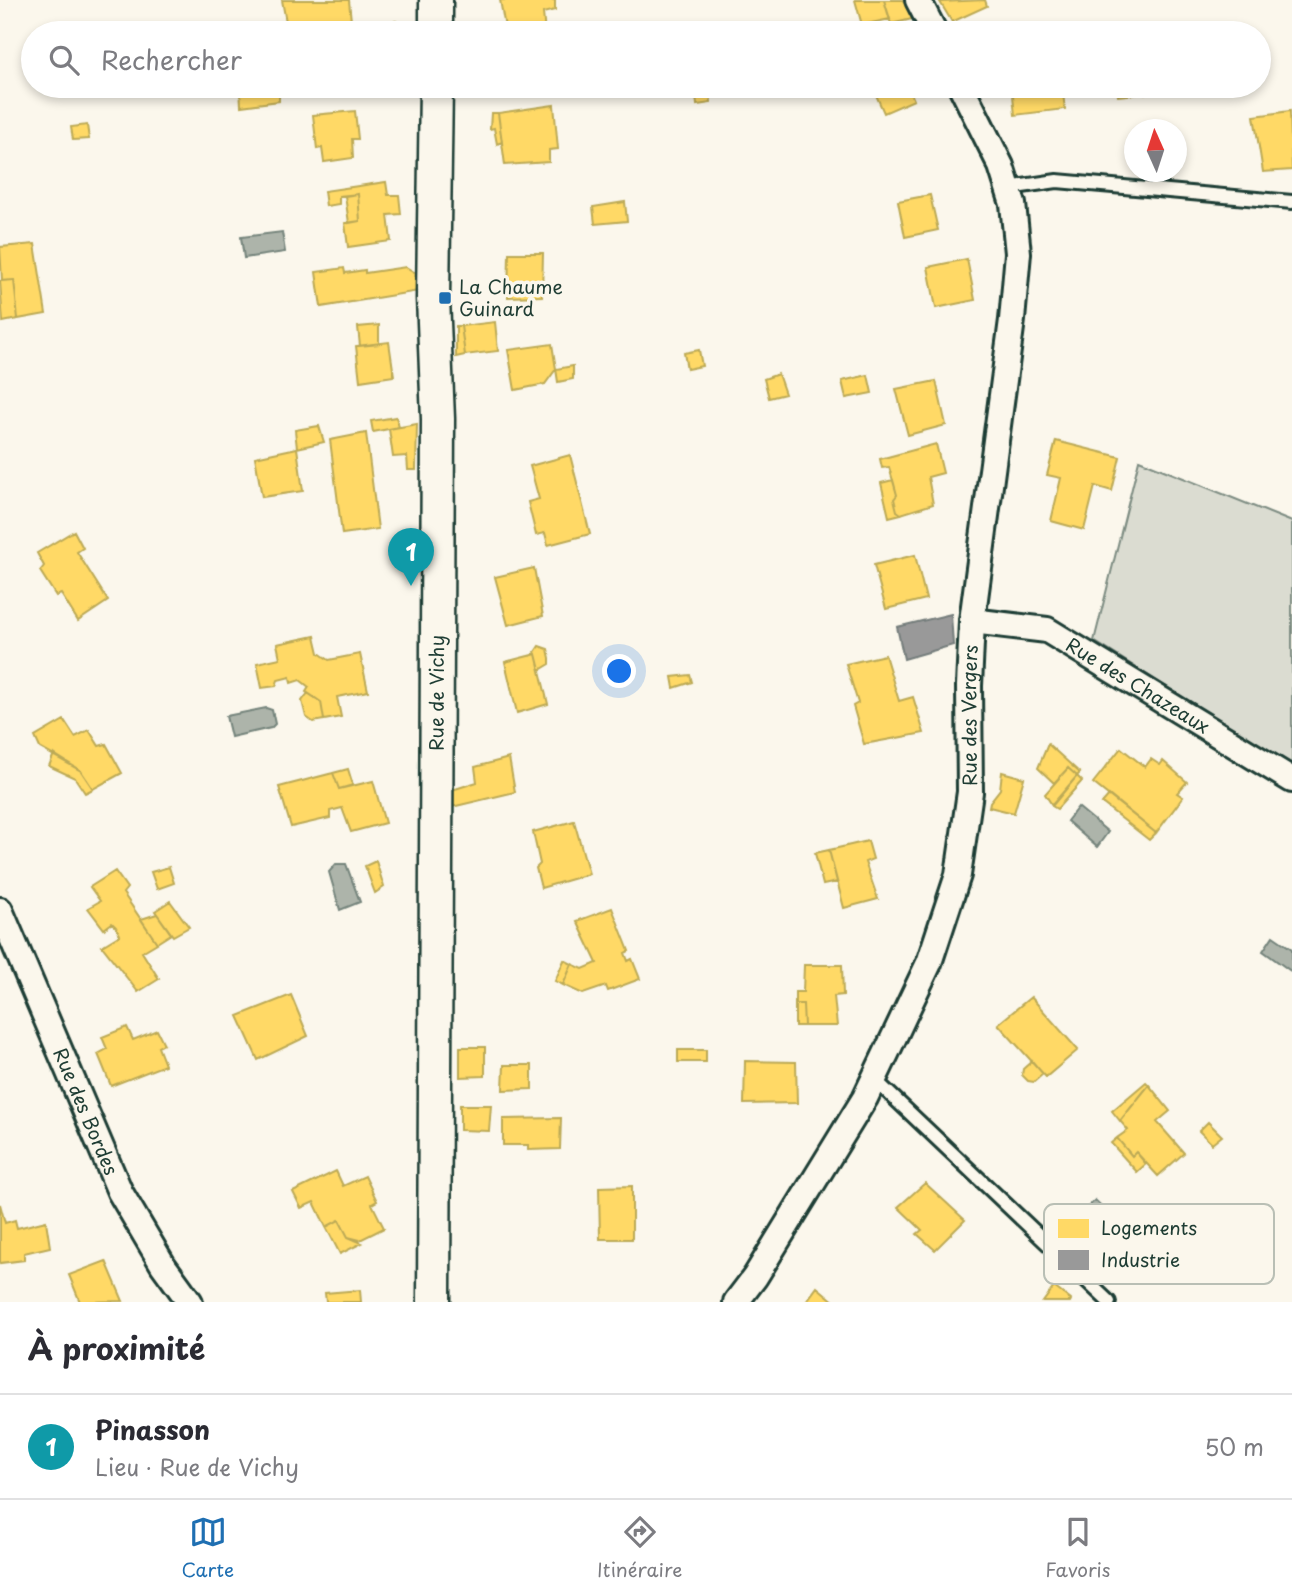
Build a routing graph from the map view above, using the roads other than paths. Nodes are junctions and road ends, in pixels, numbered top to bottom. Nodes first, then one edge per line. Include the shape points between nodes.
1 (436, 0) edge
2 (918, 0) edge
3 (436, 21) edge
4 (929, 21) edge
5 (436, 98) edge
6 (967, 98) edge
7 (1008, 188) junction
8 (1292, 202) edge
9 (972, 621) junction
10 (1292, 780) edge
11 (0, 910) edge
12 (874, 1079) junction
13 (1044, 1240) edge
14 (1090, 1284) edge
15 (190, 1302) edge
16 (434, 1302) edge
17 (736, 1302) edge
18 (1109, 1302) edge

1 - 3 street
2 - 4 street
5 - 16 street, Rue de Vichy
6 - 7 street, Rue des Vergers
7 - 8 lane via 1057,181
7 - 9 street, Rue des Vergers via 1018,253 1016,279
9 - 10 street, Rue des Chazeaux via 1047,630
9 - 12 street, Rue des Vergers via 970,792 958,875 929,963
11 - 15 street, Rue des Bordes via 120,1192
12 - 13 lane
12 - 17 street, Rue des Vergers
14 - 18 lane

